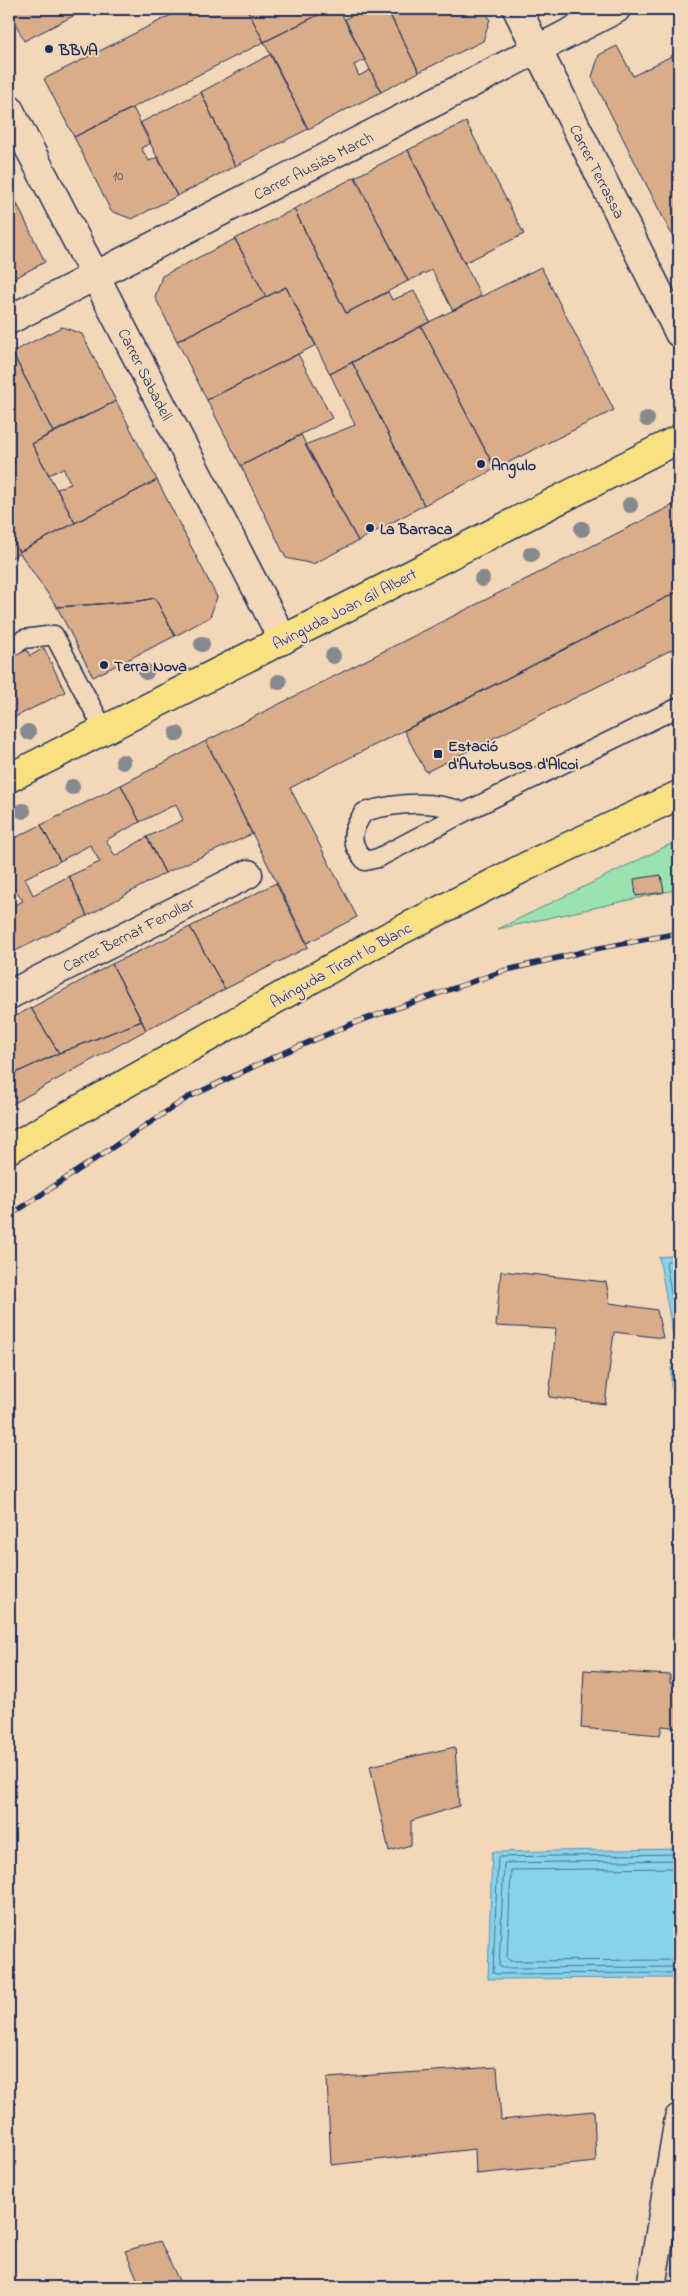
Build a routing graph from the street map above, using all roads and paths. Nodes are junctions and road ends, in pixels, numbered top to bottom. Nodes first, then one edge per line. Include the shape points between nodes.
1 (517, 9) edge
2 (616, 9) edge
3 (537, 49) junction
4 (9, 109) edge
5 (95, 277) junction
6 (9, 320) edge
7 (679, 333) edge
8 (679, 439) edge
9 (283, 640) junction
10 (9, 648) edge
11 (679, 707) edge
12 (104, 730) junction
13 (9, 778) edge
14 (679, 795) edge
15 (465, 812) junction
16 (248, 874) dead end
17 (9, 995) edge
18 (9, 1149) edge
19 (679, 2118) edge
20 (668, 2244) edge
21 (651, 2287) edge

1 - 3 street, Carrer Terrassa
2 - 3 street, Carrer Ausiàs March
3 - 5 street, Carrer Ausiàs March
3 - 7 street, Carrer Terrassa
4 - 5 street, Carrer Sabadell
5 - 6 street, Carrer Ausiàs March
5 - 9 street, Carrer Sabadell
8 - 9 main road, Avinguda Joan Gil Albert
9 - 12 main road, Avinguda Joan Gil Albert
10 - 12 lane via 24,639 54,635
11 - 15 lane
12 - 13 main road, Avinguda Joan Gil Albert
14 - 18 main road, Avinguda Tirant lo Blanc via 531,864 374,944
15 - 15 lane via 448,806 414,804 388,805 364,812 353,829 355,850 365,861 378,858
16 - 17 street, Carrer Bernat Fenollar
19 - 20 street
20 - 21 street

